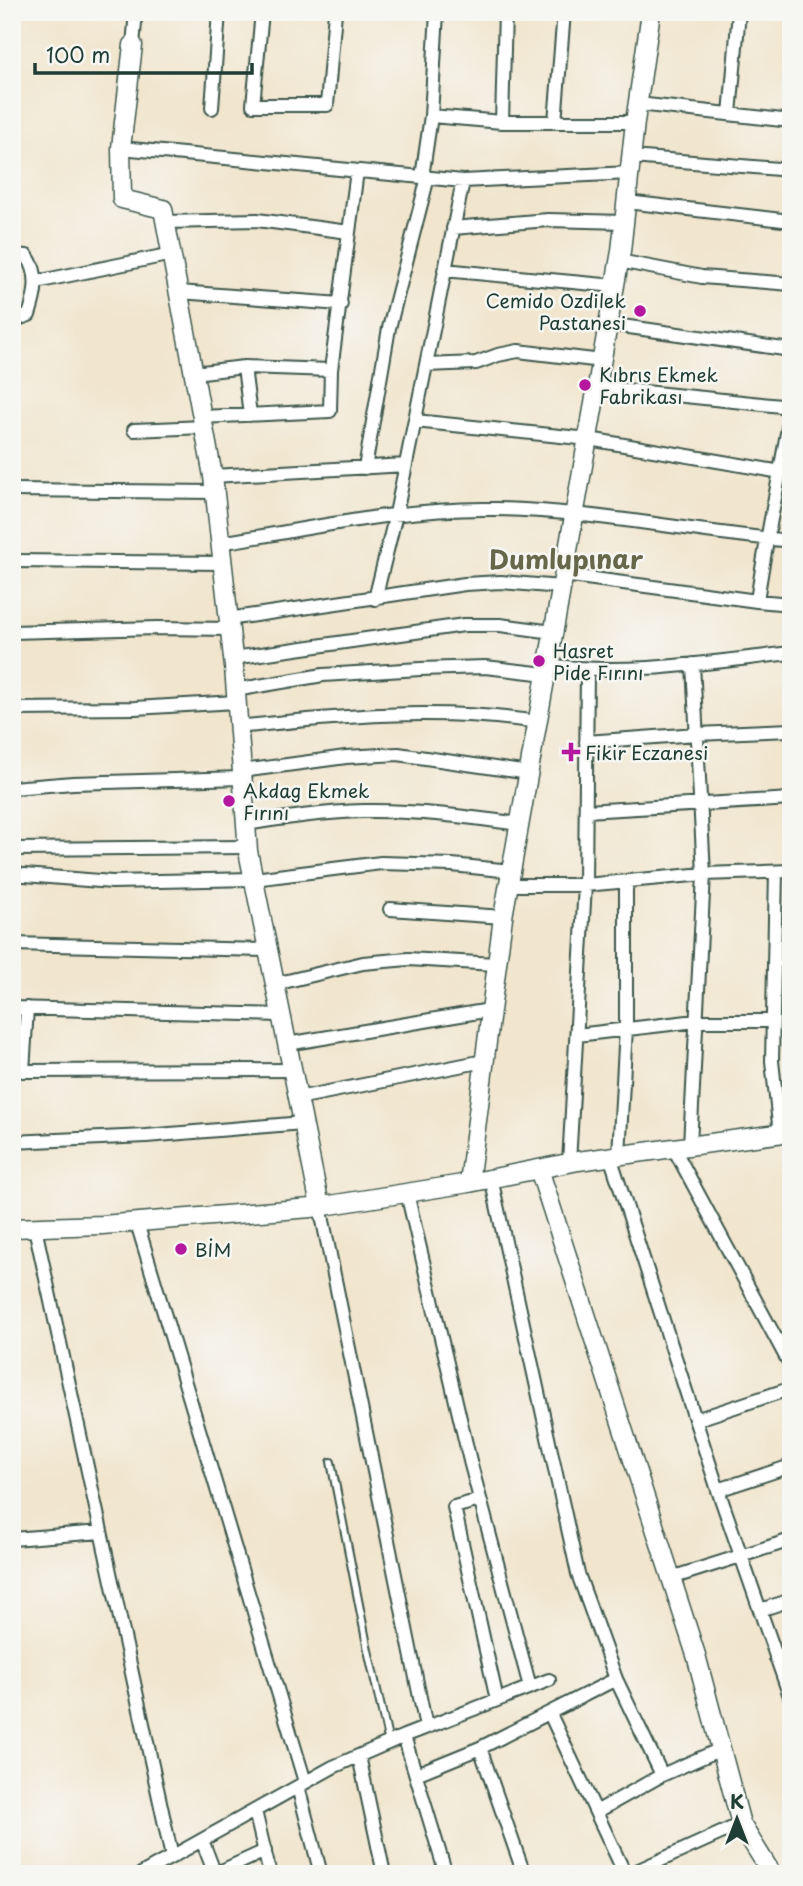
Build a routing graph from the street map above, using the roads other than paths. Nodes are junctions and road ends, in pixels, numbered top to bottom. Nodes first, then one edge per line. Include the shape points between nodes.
1 (136, 12) edge
2 (219, 12) edge
3 (262, 12) edge
4 (335, 12) edge
5 (437, 12) edge
6 (505, 12) edge
7 (564, 12) edge
8 (651, 12) edge
9 (739, 12) edge
10 (133, 45) joint
11 (212, 108) dead end
12 (636, 113) junction
13 (730, 114) junction
14 (431, 117) junction
15 (791, 121) edge
16 (502, 122) junction
17 (555, 122) junction
18 (121, 148) junction
19 (631, 165) junction
20 (791, 170) edge
21 (357, 171) junction
22 (425, 177) junction
23 (463, 181) junction
24 (627, 202) junction
25 (791, 221) edge
26 (164, 222) junction
27 (624, 222) junction
28 (453, 228) junction
29 (349, 232) junction
30 (172, 254) junction
31 (12, 255) edge
32 (619, 261) junction
33 (444, 271) junction
34 (36, 282) junction
35 (791, 284) edge
36 (615, 286) junction
37 (179, 292) junction
38 (341, 304) junction
39 (12, 321) edge
40 (608, 324) junction
41 (791, 350) edge
42 (602, 361) junction
43 (426, 365) junction
44 (244, 367) junction
45 (331, 370) junction
46 (194, 373) junction
47 (597, 387) junction
48 (791, 408) edge
49 (250, 415) junction
50 (415, 421) junction
51 (203, 422) junction
52 (134, 430) dead end
53 (589, 439) junction
54 (406, 465) junction
55 (365, 468) junction
56 (781, 472) junction
57 (214, 484) junction
58 (12, 490) edge
59 (396, 514) junction
60 (574, 515) junction
61 (766, 539) junction
62 (791, 541) edge
63 (220, 544) junction
64 (12, 561) edge
65 (222, 563) junction
66 (563, 581) junction
67 (375, 599) junction
68 (757, 601) junction
69 (791, 604) edge
70 (229, 624) junction
71 (12, 632) edge
72 (553, 632) junction
73 (791, 653) edge
74 (233, 658) junction
75 (693, 664) junction
76 (547, 670) junction
77 (587, 670) junction
78 (236, 696) junction
79 (12, 709) edge
80 (538, 722) junction
81 (238, 727) junction
82 (791, 730) edge
83 (696, 734) junction
84 (586, 742) junction
85 (529, 774) junction
86 (242, 775) junction
87 (12, 788) edge
88 (791, 799) edge
89 (700, 804) junction
90 (586, 811) junction
91 (246, 824) junction
92 (520, 824) junction
93 (248, 847) junction
94 (12, 849) edge
95 (776, 872) junction
96 (791, 872) edge
97 (12, 874) edge
98 (704, 874) junction
99 (510, 878) junction
100 (254, 879) junction
101 (626, 881) junction
102 (585, 885) junction
103 (390, 909) dead end
104 (503, 917) junction
105 (12, 944) edge
106 (268, 950) junction
107 (496, 964) junction
108 (275, 984) junction
109 (12, 1008) edge
110 (27, 1008) junction
111 (490, 1010) junction
112 (281, 1015) junction
113 (696, 1021) junction
114 (773, 1021) junction
115 (626, 1028) junction
116 (577, 1035) junction
117 (287, 1044) junction
118 (484, 1061) junction
119 (292, 1070) junction
120 (298, 1098) junction
121 (303, 1123) junction
122 (787, 1135) edge
123 (12, 1142) edge
124 (681, 1146) junction
125 (615, 1156) junction
126 (569, 1163) junction
127 (539, 1169) junction
128 (491, 1178) junction
129 (469, 1182) junction
130 (407, 1193) junction
131 (320, 1206) junction
132 (137, 1223) junction
133 (12, 1228) edge
134 (35, 1228) junction
135 (787, 1359) dead end
136 (789, 1389) edge
137 (695, 1420) junction
138 (331, 1462) dead end
139 (791, 1466) edge
140 (718, 1490) junction
141 (481, 1500) junction
142 (102, 1532) junction
143 (12, 1539) edge
144 (791, 1541) edge
145 (742, 1556) junction
146 (671, 1578) junction
147 (791, 1600) edge
148 (760, 1610) junction
149 (791, 1653) edge
150 (776, 1658) junction
151 (616, 1679) junction
152 (549, 1680) dead end
153 (530, 1687) junction
154 (791, 1699) edge
155 (497, 1700) junction
156 (550, 1714) junction
157 (426, 1727) junction
158 (404, 1736) junction
159 (389, 1742) junction
160 (480, 1748) junction
161 (721, 1749) junction
162 (359, 1756) junction
163 (416, 1774) junction
164 (662, 1775) junction
165 (301, 1784) junction
166 (255, 1811) junction
167 (596, 1812) junction
168 (741, 1824) junction
169 (202, 1840) junction
170 (265, 1851) junction
171 (172, 1857) junction
172 (141, 1874) edge
173 (215, 1874) edge
174 (270, 1874) edge
175 (321, 1874) edge
176 (384, 1874) edge
177 (446, 1874) edge
178 (524, 1874) edge
179 (625, 1874) edge
180 (630, 1874) edge
181 (772, 1874) edge

1 - 10 street
2 - 11 street
3 - 4 street via 253,105 327,105
5 - 14 street
6 - 16 street
7 - 17 street
8 - 12 main road
9 - 13 street
10 - 18 main road
12 - 13 street
12 - 17 street
12 - 19 main road
13 - 15 street
14 - 16 street
14 - 22 street
16 - 17 street
18 - 21 street
18 - 26 main road via 122,199 163,209
19 - 20 street
19 - 23 street
19 - 24 main road
21 - 22 street
21 - 29 street
22 - 23 street
22 - 55 street via 388,328
23 - 28 street
24 - 25 street
24 - 27 main road
26 - 29 street via 257,220
26 - 30 main road
27 - 28 street via 548,220
27 - 32 main road
28 - 33 street
29 - 38 street
30 - 34 street
30 - 37 main road
31 - 34 street via 27,256 35,267
32 - 35 street via 702,277
32 - 36 main road
33 - 36 street
33 - 43 street
34 - 39 street via 29,315
36 - 40 main road
37 - 38 street
37 - 46 main road
38 - 45 street
40 - 41 street
40 - 42 main road
42 - 43 street via 519,351 476,363
42 - 47 main road
43 - 50 street
44 - 45 street
44 - 46 street
44 - 49 street
45 - 49 street via 330,411
46 - 51 main road
47 - 48 street
47 - 53 main road
48 - 56 street
49 - 51 street
50 - 53 street
50 - 54 street
51 - 52 street
51 - 57 main road
53 - 56 street
53 - 60 main road
54 - 55 street
54 - 59 street
55 - 57 street
56 - 61 street
57 - 58 street
57 - 63 main road
59 - 60 street via 494,509
59 - 63 street
59 - 67 street
60 - 61 street
60 - 66 main road
61 - 62 street
61 - 68 street
63 - 65 main road
64 - 65 street
65 - 70 main road
66 - 67 street via 465,584
66 - 68 street
66 - 72 main road
67 - 70 street via 328,603
68 - 69 street
70 - 71 street
70 - 74 main road
72 - 74 street via 464,625
72 - 76 main road
73 - 75 street
74 - 78 main road
75 - 77 street
75 - 83 street
76 - 77 street
76 - 78 street via 485,667 323,675
76 - 80 main road
77 - 84 street
78 - 79 street via 135,708
78 - 81 main road
80 - 81 street via 487,714 363,715
80 - 85 main road
81 - 86 main road
82 - 83 street
83 - 84 street
83 - 89 street
84 - 90 street
85 - 86 street via 398,754 346,757
85 - 92 main road
86 - 87 street
86 - 91 main road
88 - 89 street
89 - 90 street
89 - 98 street
90 - 102 street
91 - 92 street via 364,811 435,813
91 - 93 main road
92 - 99 main road
93 - 94 street
93 - 100 main road
95 - 96 street
95 - 98 street
95 - 114 street
97 - 100 street via 112,882
98 - 101 street
98 - 113 street
99 - 100 street via 452,865 381,863
99 - 102 street
99 - 104 main road
100 - 106 main road
101 - 102 street
101 - 115 street
102 - 116 street
103 - 104 street
104 - 107 main road
105 - 106 street
106 - 108 main road
107 - 108 street via 408,959
107 - 111 main road
108 - 112 main road
109 - 110 street
110 - 112 street
110 - 119 street via 23,1071
111 - 117 street
111 - 118 main road
112 - 117 main road
113 - 114 street
113 - 115 street
113 - 124 street
114 - 122 street via 772,1061
115 - 116 street
115 - 125 street
116 - 126 street
117 - 119 main road
118 - 120 street
118 - 129 main road
119 - 120 main road
120 - 121 main road
121 - 123 street
121 - 131 main road
122 - 124 main road
124 - 125 main road
124 - 135 street
125 - 126 main road
125 - 137 street
126 - 127 main road
127 - 128 main road
127 - 146 main road
128 - 129 main road
128 - 151 street via 578,1574
129 - 130 main road
130 - 131 main road
130 - 141 street
131 - 132 main road
131 - 157 street
132 - 134 main road
132 - 165 street
133 - 134 main road
134 - 142 street
136 - 137 street
137 - 140 street
138 - 159 lane
139 - 140 street
140 - 145 street
141 - 153 street
141 - 155 street via 454,1507
142 - 143 street
142 - 171 street
144 - 145 street
145 - 146 street
145 - 148 street
146 - 161 main road
147 - 148 street
148 - 150 street
149 - 150 street
150 - 154 street
151 - 156 street
151 - 164 street
152 - 153 street
153 - 155 street
155 - 157 street
156 - 160 street
156 - 167 street
157 - 158 street
158 - 159 street
158 - 163 street
159 - 162 street
160 - 163 street
160 - 178 street
161 - 164 street
161 - 168 main road
162 - 165 street
162 - 176 street
163 - 177 street
164 - 167 street
165 - 166 street
165 - 175 street
166 - 169 street
166 - 170 street
167 - 179 street
168 - 180 street
168 - 181 main road
169 - 171 street
169 - 173 street
170 - 173 street
170 - 174 street
171 - 172 street

